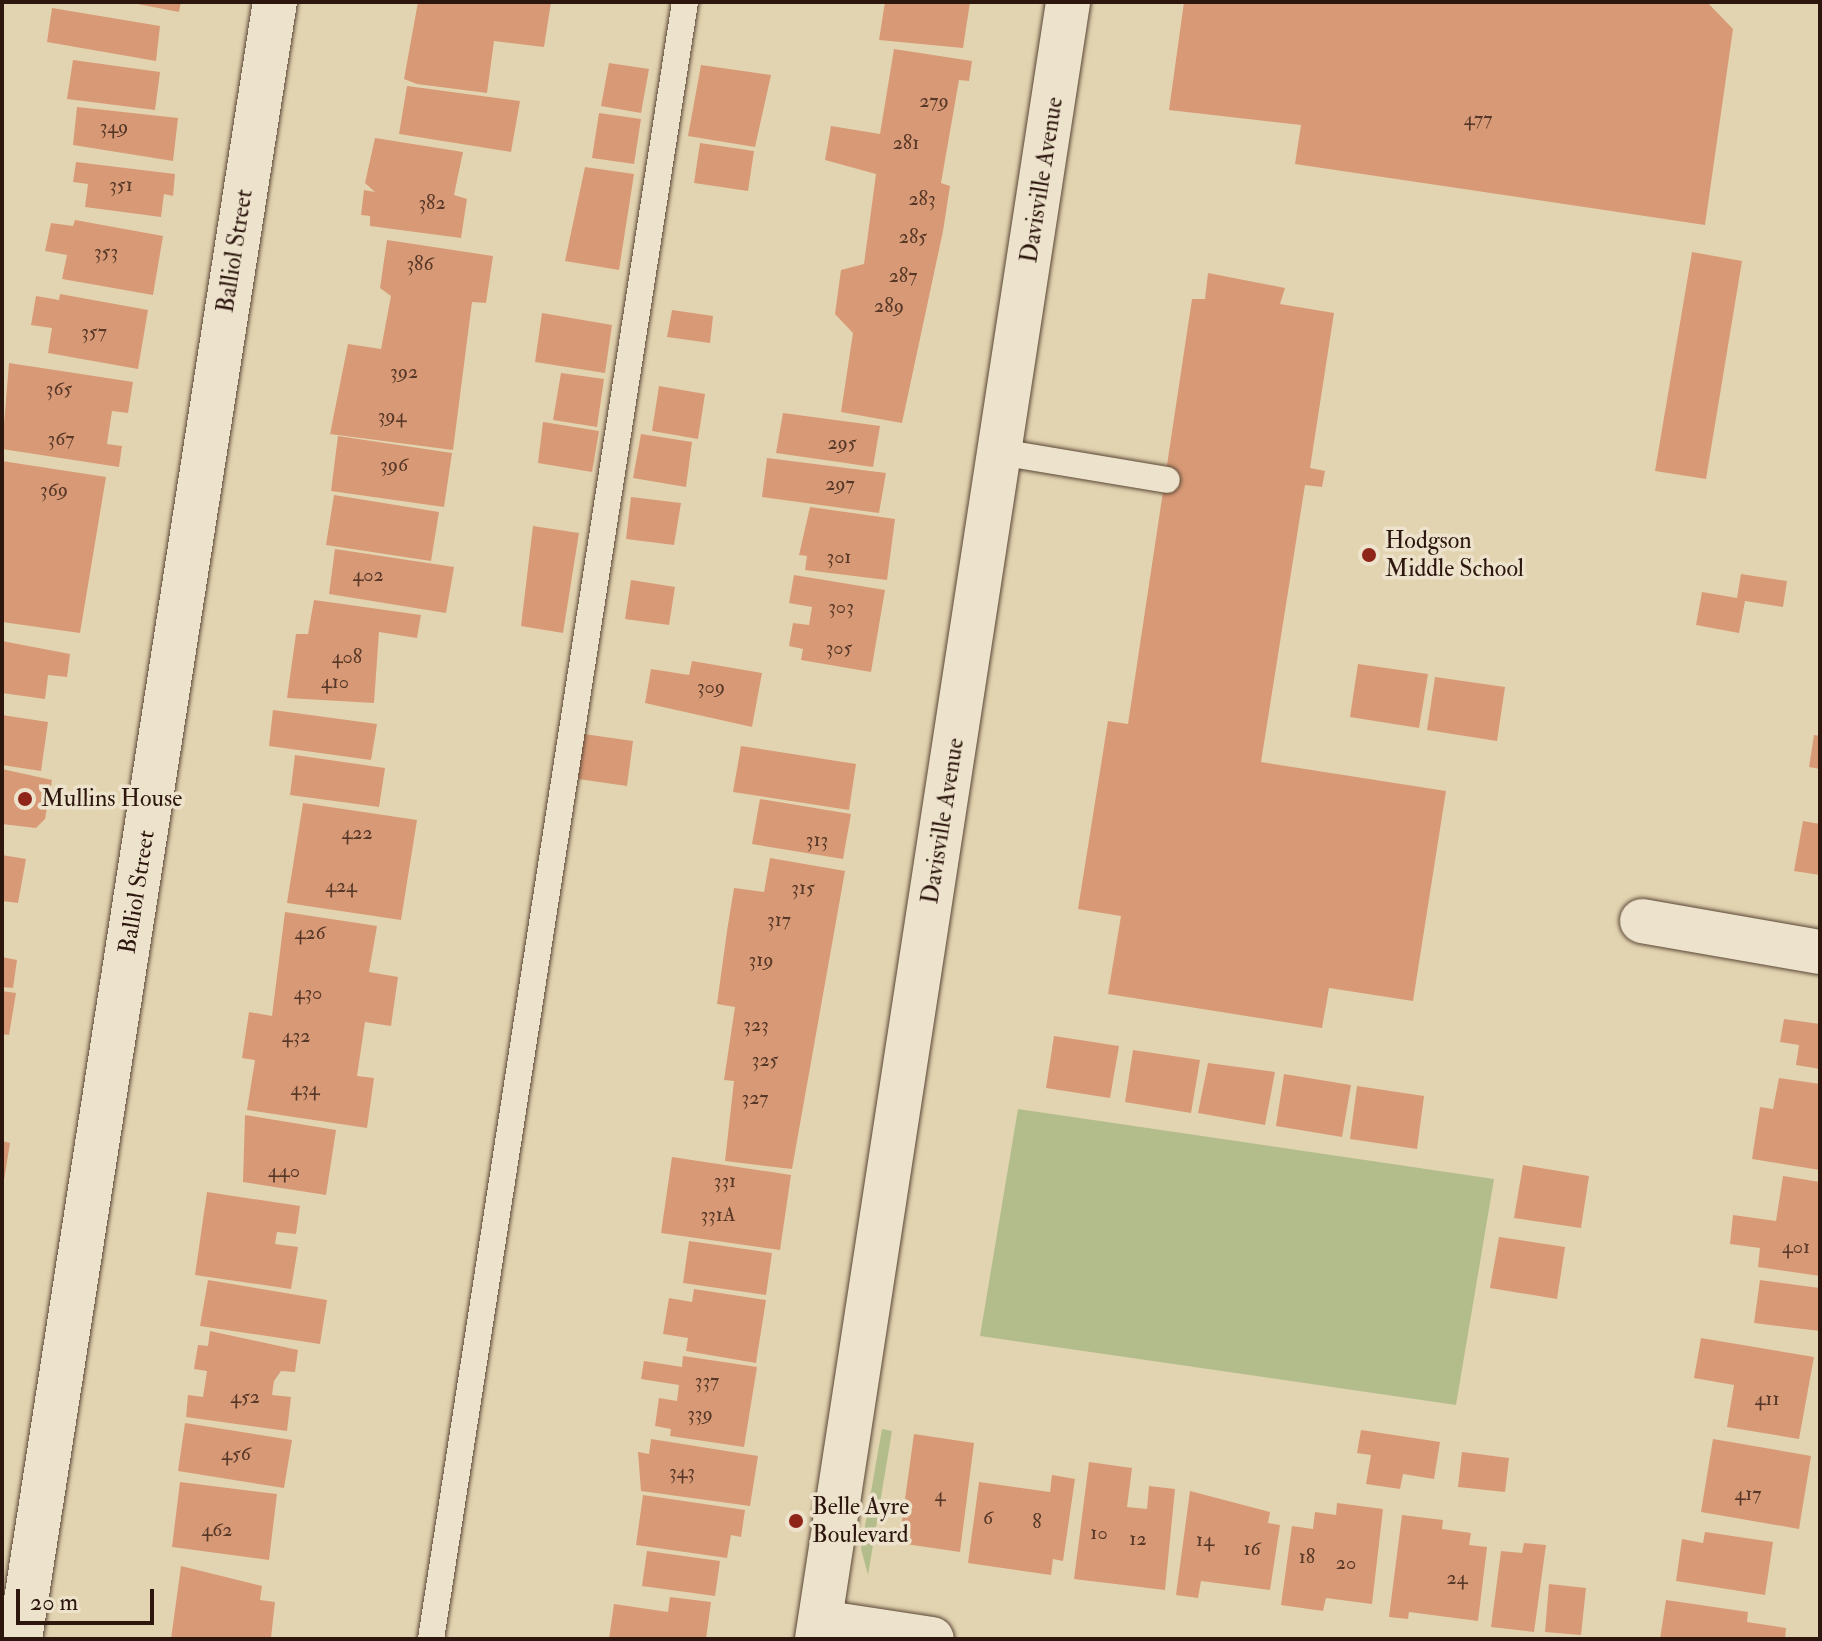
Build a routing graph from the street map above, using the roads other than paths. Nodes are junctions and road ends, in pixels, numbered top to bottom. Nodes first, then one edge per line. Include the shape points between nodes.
1 (275, 2) edge
2 (685, 2) edge
3 (1068, 2) edge
4 (1000, 452) junction
5 (1167, 480) dead end
6 (1642, 921) dead end
7 (1820, 952) edge
8 (818, 1630) edge
9 (20, 1639) edge
10 (431, 1639) edge
11 (932, 1639) edge

1 - 9 street, Balliol Street
2 - 10 lane
3 - 4 street, Davisville Avenue
4 - 5 lane
4 - 8 street, Davisville Avenue
6 - 7 street
8 - 11 street

